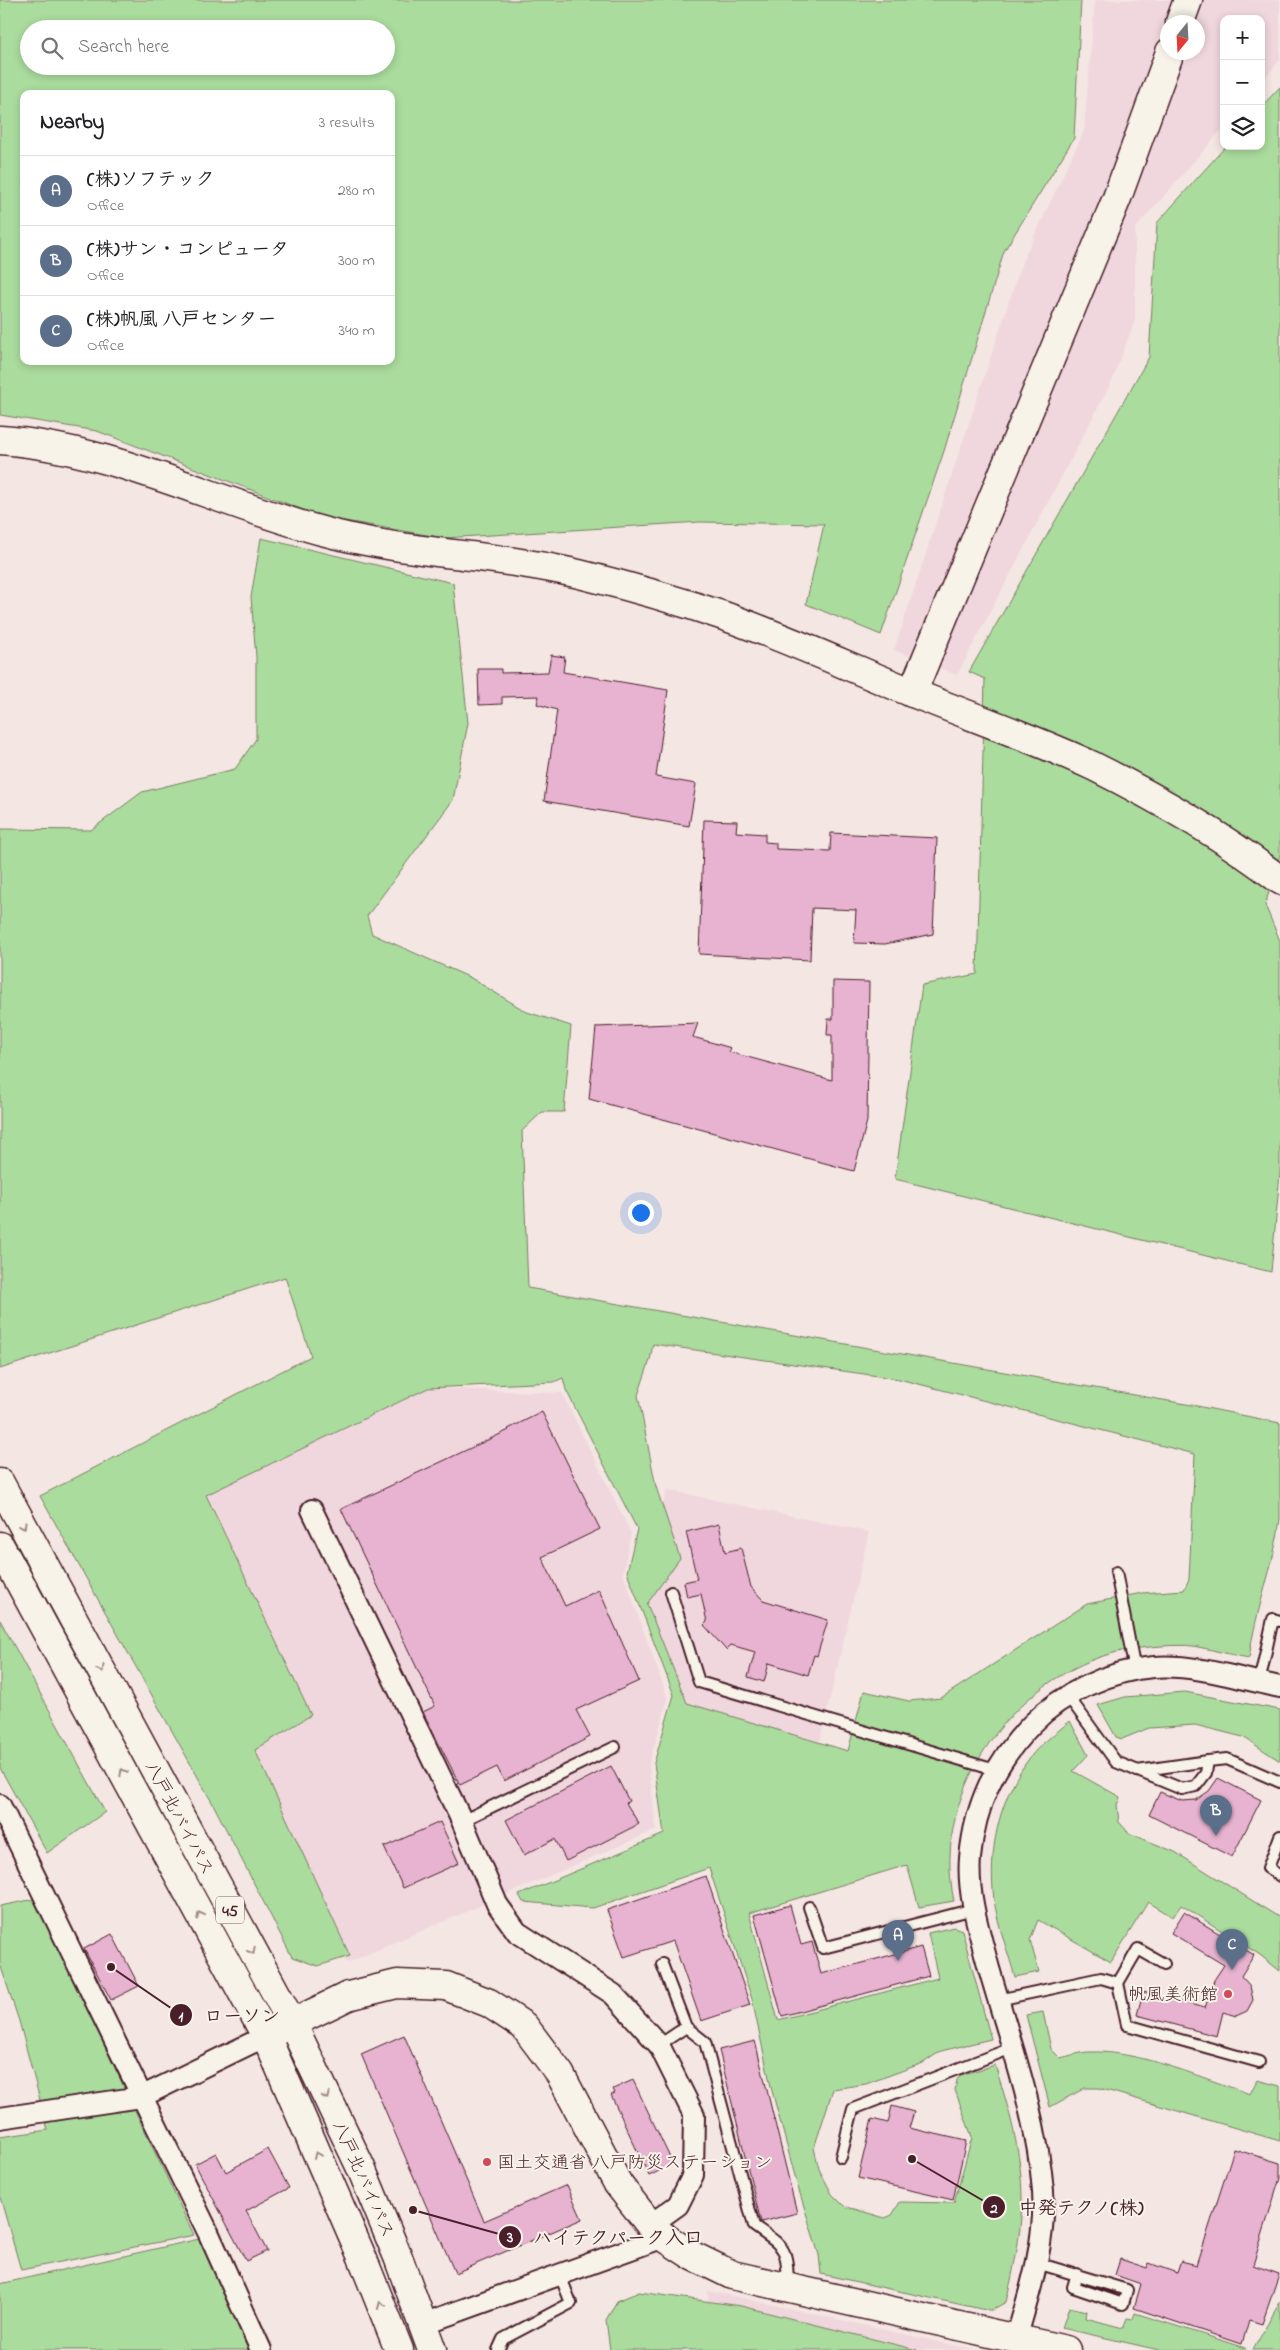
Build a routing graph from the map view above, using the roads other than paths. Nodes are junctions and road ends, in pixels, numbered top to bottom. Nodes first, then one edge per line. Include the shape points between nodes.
1 (1188, 0) edge
2 (1183, 15) edge
3 (1167, 60) edge
4 (0, 440) edge
5 (912, 693) junction
6 (1280, 880) edge
7 (0, 1483) edge
8 (312, 1510) dead end
9 (0, 1546) edge
10 (1116, 1572) dead end
11 (671, 1592) dead end
12 (1280, 1621) edge
13 (1135, 1671) junction
14 (1259, 1683) junction
15 (1280, 1688) edge
16 (1068, 1696) junction
17 (615, 1747) dead end
18 (1208, 1761) junction
19 (995, 1770) junction
20 (1137, 1771) junction
21 (1280, 1782) edge
22 (0, 1805) edge
23 (462, 1821) junction
24 (1280, 1836) edge
25 (1280, 1876) edge
26 (809, 1907) dead end
27 (974, 1909) junction
28 (662, 1964) dead end
29 (1164, 1964) dead end
30 (1118, 1983) junction
31 (998, 2000) junction
32 (292, 2023) junction
33 (686, 2027) junction
34 (266, 2036) junction
35 (659, 2045) junction
36 (1012, 2048) junction
37 (1259, 2062) dead end
38 (141, 2098) junction
39 (0, 2118) edge
40 (841, 2157) dead end
41 (657, 2231) junction
42 (1037, 2263) junction
43 (1077, 2274) junction
44 (560, 2275) junction
45 (788, 2287) junction
46 (423, 2324) junction
47 (1016, 2339) junction
48 (261, 2350) edge
49 (399, 2350) edge
50 (432, 2350) edge
51 (498, 2350) edge
52 (1066, 2350) edge

1 - 2 main road
3 - 5 main road via 1117,198
4 - 5 main road via 79,452 146,471 322,531 376,543 503,560 576,574 661,596 726,617
5 - 6 main road via 1106,773 1181,812
7 -> 32 main road, 八戸北バイパス / 45
8 - 23 street
34 -> 9 main road, 八戸北バイパス / 45
10 - 13 lane
11 - 19 lane via 699,1682
12 - 14 lane via 1272,1619
13 - 14 street via 1154,1667 1202,1670
13 - 16 street via 1114,1676
14 - 15 street
16 - 19 street via 1039,1717 1013,1743
16 - 20 lane via 1116,1762
17 - 23 lane
18 - 20 lane
18 - 20 lane via 1206,1773 1196,1786 1182,1789
18 - 21 lane via 1227,1759
19 - 27 street via 978,1810 970,1859
22 - 38 street
23 - 35 street via 497,1904 517,1932 613,1994
24 - 25 lane via 1268,1868
26 - 27 lane via 823,1948
27 - 31 street
28 - 33 lane
29 - 30 lane via 1138,1949
30 - 31 lane via 1101,1978
30 - 37 lane via 1126,2025
31 - 36 street
32 - 34 main road
32 - 41 main road via 348,1996 397,1984 446,1986 489,2003 524,2026 560,2074 618,2184
32 -> 46 main road, 八戸北バイパス / 45 via 361,2168
33 - 35 lane
33 - 45 lane via 705,2042 754,2226 778,2243 788,2256
34 - 38 street
49 -> 34 main road, 八戸北バイパス / 45
35 - 41 street via 694,2115 693,2175 678,2205
36 - 40 lane via 853,2108
36 - 42 street via 1032,2120 1043,2192
38 - 39 street
38 - 48 street via 208,2232
41 - 44 street
41 - 45 main road via 693,2256 732,2275
42 - 43 lane
42 - 47 street
43 - 43 lane via 1127,2290 1123,2304 1073,2287
44 - 46 street
44 - 51 lane via 571,2303 503,2339
45 - 47 main road
46 - 50 main road, 八戸北バイパス / 45
47 - 52 main road

